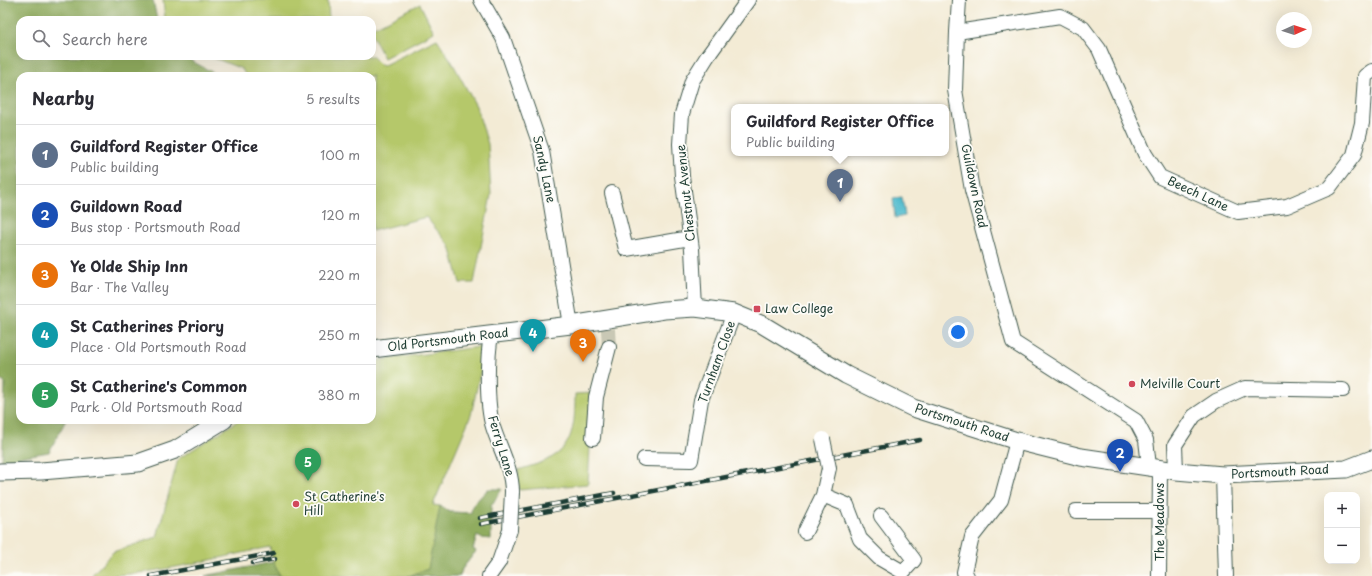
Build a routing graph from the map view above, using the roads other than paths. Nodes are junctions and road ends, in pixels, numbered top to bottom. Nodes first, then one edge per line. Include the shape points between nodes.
1 (481, 0) edge
2 (748, 0) edge
3 (959, 0) edge
4 (957, 32) junction
5 (1372, 71) edge
6 (612, 193) dead end
7 (690, 238) junction
8 (695, 308) junction
9 (734, 312) junction
10 (572, 325) junction
11 (491, 335) junction
12 (609, 347) tunnel mouth
13 (376, 349) edge
14 (1343, 390) dead end
15 (217, 424) edge
16 (593, 438) dead end
17 (823, 439) dead end
18 (1017, 441) junction
19 (644, 459) dead end
20 (1372, 459) edge
21 (1162, 468) junction
22 (0, 472) edge
23 (1223, 475) junction
24 (823, 495) junction
25 (1076, 511) dead end
26 (1160, 511) junction
27 (881, 516) dead end
28 (805, 532) dead end
29 (489, 576) edge
30 (966, 576) edge
31 (1159, 576) edge
32 (1226, 576) edge

1 - 10 street, Sandy Lane via 503,38 542,151
2 - 7 street, Chestnut Avenue via 692,80 682,114 680,144
3 - 4 street, Guildown Road
4 - 5 street, Beech Lane via 1060,16 1083,28 1099,49 1145,154 1160,176 1238,212 1287,206 1329,188 1354,155 1362,123 1365,76
4 - 21 street, Guildown Road via 955,90 972,190 1013,342 1136,421
6 - 7 street via 626,249
7 - 8 street, Chestnut Avenue
8 - 9 main road, Portsmouth Road
8 - 10 main road, Portsmouth Road via 664,310 607,325
9 - 18 main road, Portsmouth Road via 763,325 846,375 913,408
9 - 19 street, Turnham Close via 701,400 690,460
10 - 11 main road, Old Portsmouth Road
11 - 13 main road, Old Portsmouth Road
11 - 29 street, Ferry Lane, bridge via 488,353 493,426 512,481 512,492 510,530 499,562
12 - 16 street via 596,396
14 - 21 street via 1244,388 1216,400 1194,416
15 - 22 main road via 175,450 138,463
17 - 24 street, bridge via 829,468
18 - 21 main road, Portsmouth Road via 1081,457
18 - 30 street via 1001,500 972,537 964,572
20 - 23 main road, Portsmouth Road via 1346,469
21 - 23 main road, Portsmouth Road
21 - 26 street, The Meadows
23 - 32 street
24 - 27 street via 847,505 860,539 879,558 903,572 914,560
24 - 28 street
25 - 26 street
26 - 31 street, The Meadows

